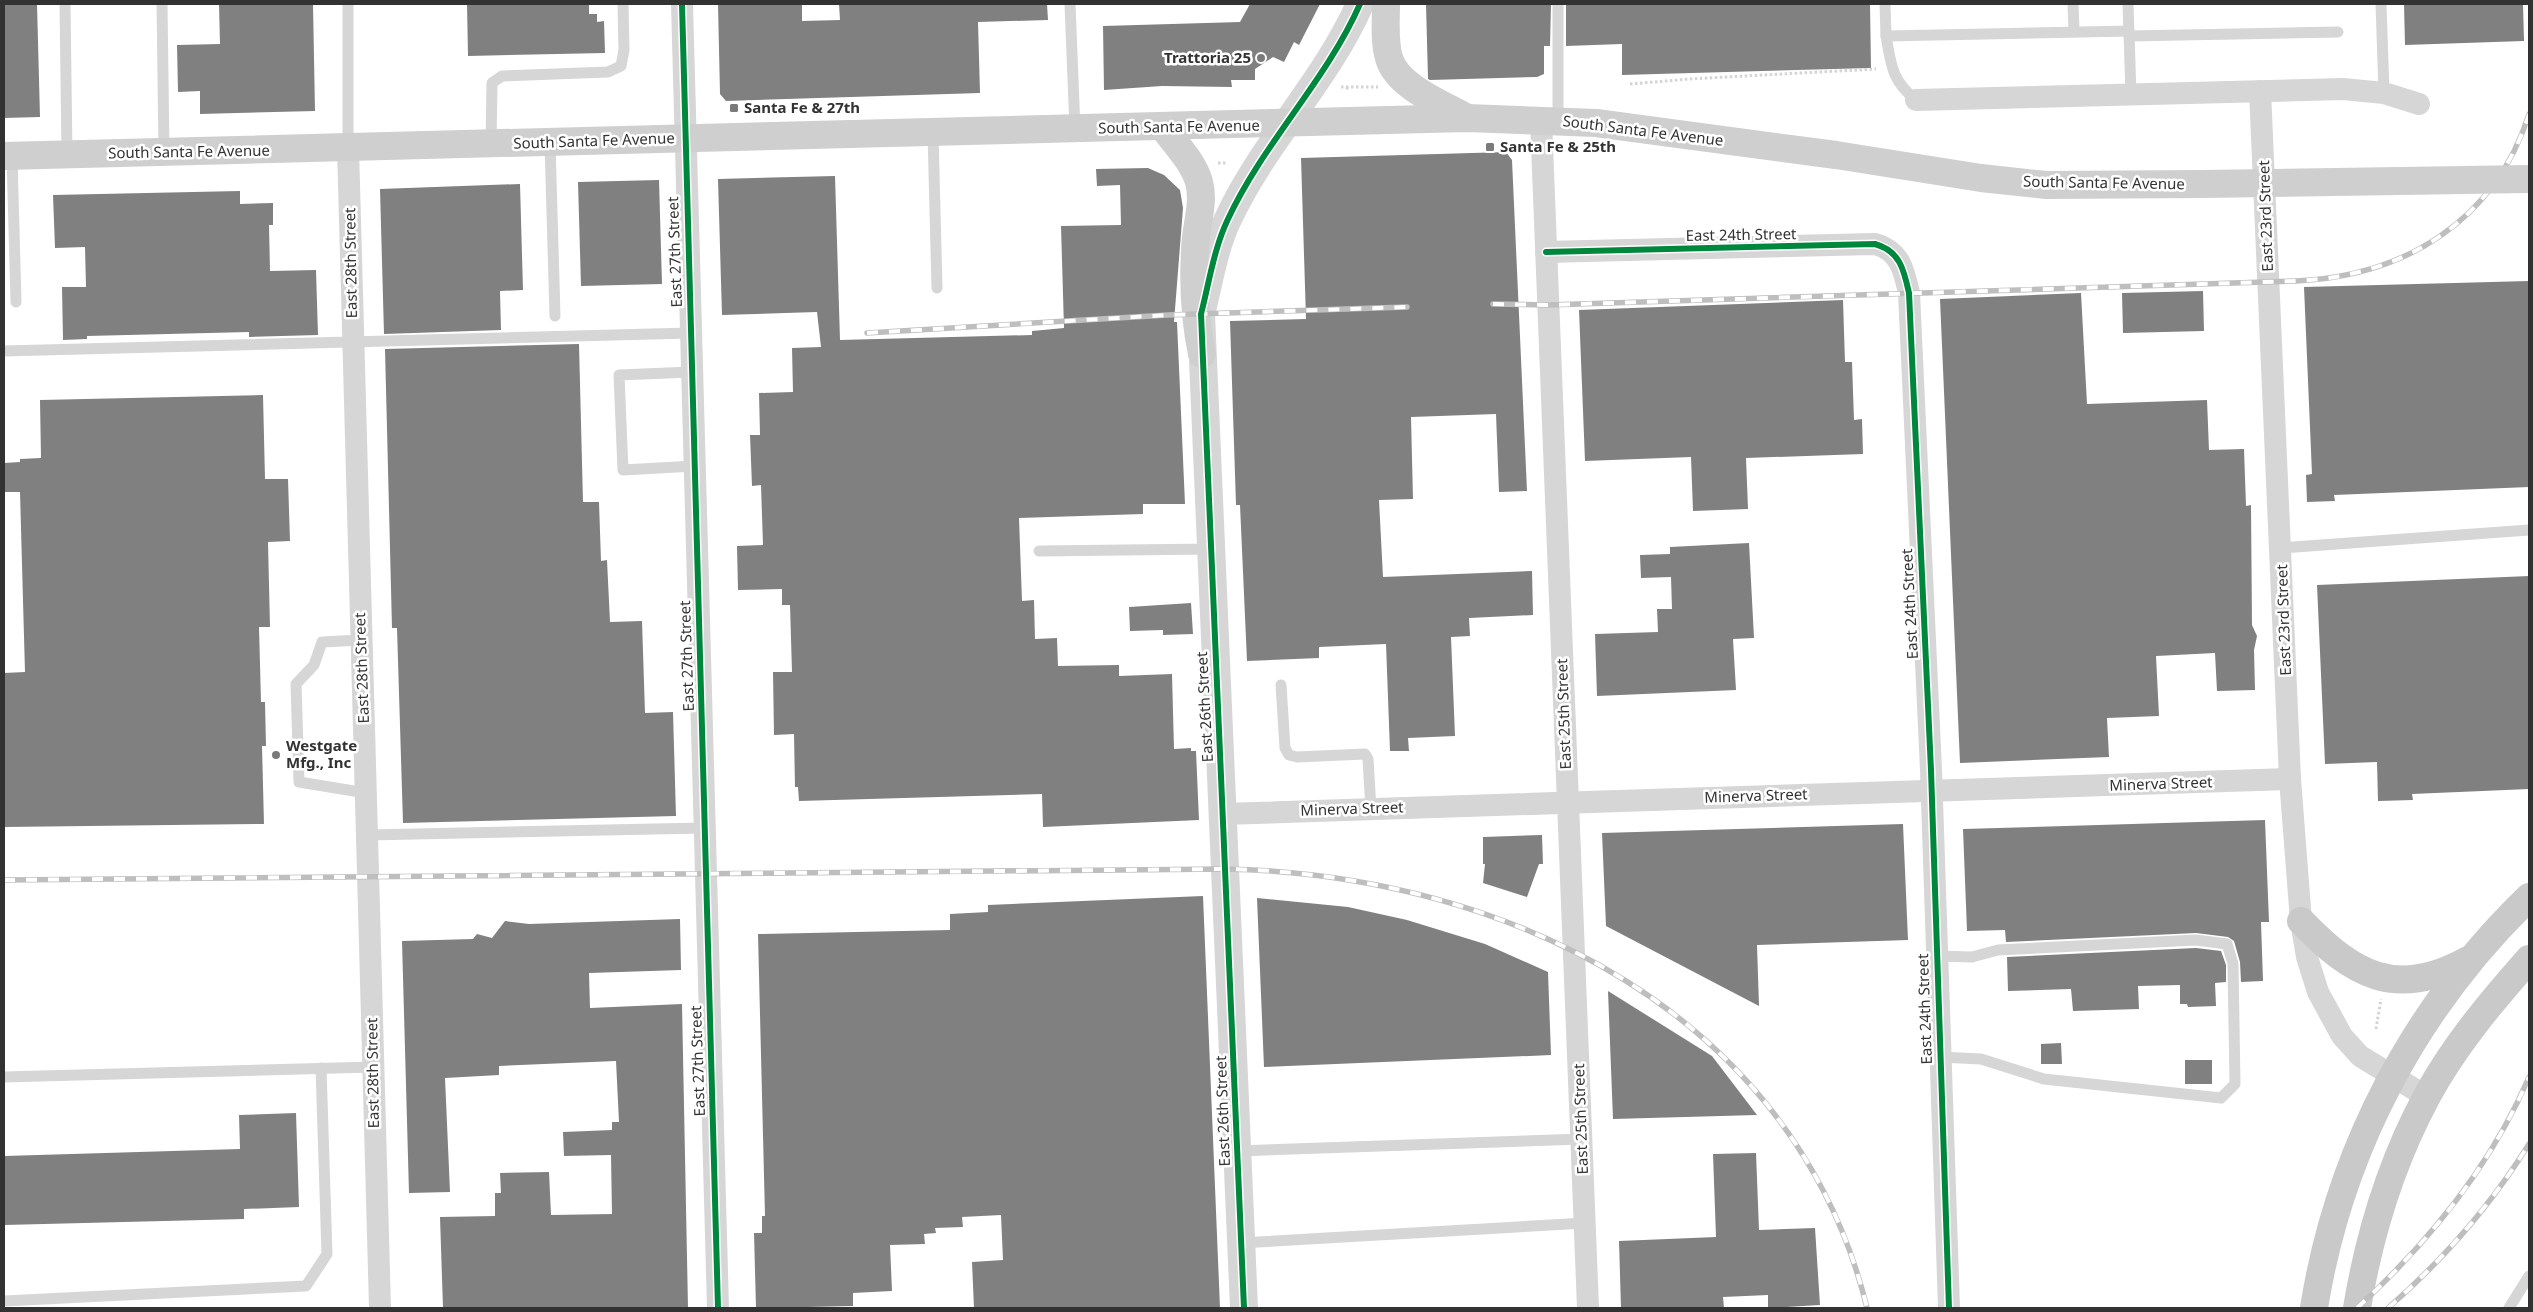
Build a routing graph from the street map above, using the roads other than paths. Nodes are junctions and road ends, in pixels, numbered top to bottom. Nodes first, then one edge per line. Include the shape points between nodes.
1 (65, 4) edge
2 (162, 4) edge
3 (348, 4) edge
4 (623, 4) edge
5 (682, 4) edge
6 (1070, 4) edge
7 (1360, 4) edge
8 (1386, 4) edge
9 (1558, 4) edge
10 (1885, 4) edge
11 (2073, 4) edge
12 (2128, 4) edge
13 (2381, 4) edge
14 (2074, 31) junction
15 (2338, 32) dead end
16 (2129, 34) junction
17 (1886, 36) junction
18 (2260, 92) junction
19 (2384, 93) junction
20 (2131, 95) junction
21 (1916, 100) joint
22 (2418, 104) dead end
23 (1467, 118) junction
24 (1550, 120) junction
25 (1287, 124) junction
26 (1162, 127) junction
27 (1075, 129) junction
28 (933, 133) junction
29 (685, 139) junction
30 (550, 143) junction
31 (491, 144) junction
32 (348, 148) junction
33 (164, 152) junction
34 (67, 154) junction
35 (8, 156) edge
36 (2529, 179) edge
37 (1546, 252) junction
38 (937, 288) dead end
39 (16, 302) dead end
40 (555, 316) dead end
41 (690, 333) junction
42 (353, 343) junction
43 (4, 351) edge
44 (1202, 354) junction
45 (691, 372) junction
46 (694, 466) junction
47 (2529, 530) edge
48 (2281, 548) junction
49 (1211, 549) junction
50 (1039, 551) dead end
51 (361, 640) junction
52 (1281, 686) dead end
53 (2290, 779) junction
54 (1931, 790) junction
55 (366, 793) junction
56 (1568, 802) junction
57 (1371, 809) junction
58 (1223, 814) junction
59 (704, 828) junction
60 (368, 835) junction
61 (2529, 897) edge
62 (2301, 921) junction
63 (1935, 956) junction
64 (2472, 958) junction
65 (2529, 959) edge
66 (1940, 1057) junction
67 (373, 1067) junction
68 (321, 1068) junction
69 (4, 1077) edge
70 (2392, 1077) junction
71 (2427, 1097) junction
72 (1581, 1139) junction
73 (1237, 1151) junction
74 (1585, 1223) junction
75 (1241, 1243) junction
76 (2529, 1276) edge
77 (4, 1301) edge
78 (380, 1308) edge
79 (718, 1308) edge
80 (1244, 1308) edge
81 (1588, 1308) edge
82 (1949, 1308) edge
83 (2314, 1308) edge
84 (2357, 1308) edge
85 (2509, 1308) edge

1 - 34 lane
2 - 33 lane
3 - 32 lane
4 - 31 lane via 621,66 608,72 502,76 492,83
5 - 29 street, East 27th Street
6 - 27 lane
7 - 25 street via 1338,46
8 - 23 main road via 1387,50 1395,71 1407,84
9 - 24 lane
10 - 17 lane
11 - 14 lane
12 - 16 lane
13 - 19 lane
14 - 16 lane
14 - 17 lane
15 - 16 lane
16 - 20 lane
17 - 21 lane via 1892,68 1903,90
18 - 19 street via 2343,89
18 - 20 street
18 - 48 street, East 23rd Street
19 - 22 street
20 - 21 street
23 - 24 main road, South Santa Fe Avenue
23 - 25 main road, South Santa Fe Avenue
24 - 36 main road, South Santa Fe Avenue, bridge via 1655,130 2046,185
24 - 37 street, East 25th Street
25 - 26 main road, South Santa Fe Avenue
25 - 44 street, East 26th Street via 1227,220 1201,314
26 - 27 main road, South Santa Fe Avenue
26 - 44 main road via 1193,168 1199,182 1201,196 1194,249 1194,282
27 - 28 main road, South Santa Fe Avenue
28 - 29 main road, South Santa Fe Avenue
28 - 38 lane
29 - 30 main road, South Santa Fe Avenue
29 - 41 street, East 27th Street
30 - 31 main road, South Santa Fe Avenue
30 - 40 lane
31 - 32 main road, South Santa Fe Avenue
32 - 33 main road, South Santa Fe Avenue
32 - 42 street, East 28th Street
33 - 34 main road, South Santa Fe Avenue
34 - 35 main road, South Santa Fe Avenue
35 - 39 lane
37 - 54 street, East 24th Street via 1876,244 1895,253 1904,269 1909,293
37 - 56 street, East 25th Street
41 - 42 lane
41 - 45 street, East 27th Street
42 - 43 lane
42 - 51 street, East 28th Street
44 - 49 street, East 26th Street
45 - 46 street, East 27th Street
45 - 46 lane via 619,374 623,470
46 - 59 street, East 27th Street
47 - 48 lane
48 - 53 street, East 23rd Street
49 - 50 lane
49 - 58 street, East 26th Street
51 - 55 street, East 28th Street
51 - 55 lane via 322,642 314,665 296,684 299,782
52 - 57 lane via 1285,748 1289,755 1365,754
53 - 54 street, Minerva Street
53 - 62 street, East 23rd Street
54 - 56 street, Minerva Street
54 - 63 street, East 24th Street
55 - 60 street, East 28th Street
56 - 57 street, Minerva Street
56 - 72 street, East 25th Street
57 - 58 street, Minerva Street
58 - 73 street, East 26th Street
59 - 60 lane
59 - 79 street, East 27th Street
60 - 67 street, East 28th Street
61 - 64 main road
62 - 64 main road via 2348,964 2384,978 2427,977
62 - 70 street, East 23rd Street via 2307,957 2318,992 2342,1036 2360,1056
63 - 66 street, East 24th Street
63 - 66 lane via 1972,957 1998,950 2196,940 2227,944 2233,964 2235,1084 2221,1098 2044,1079 1981,1059
64 - 70 main road via 2436,1004
65 - 71 main road via 2474,1024
66 - 82 street, East 24th Street
67 - 68 lane
67 - 78 street, East 28th Street
68 - 69 lane
68 - 77 lane via 326,1254 306,1286
70 - 71 street, East 23rd Street
70 - 83 main road via 2361,1140 2348,1176 2326,1250
71 - 84 main road via 2386,1194
72 - 73 lane
72 - 74 street, East 25th Street
73 - 75 street, East 26th Street
74 - 75 lane
74 - 81 street, East 25th Street
75 - 80 street, East 26th Street
76 - 85 lane

